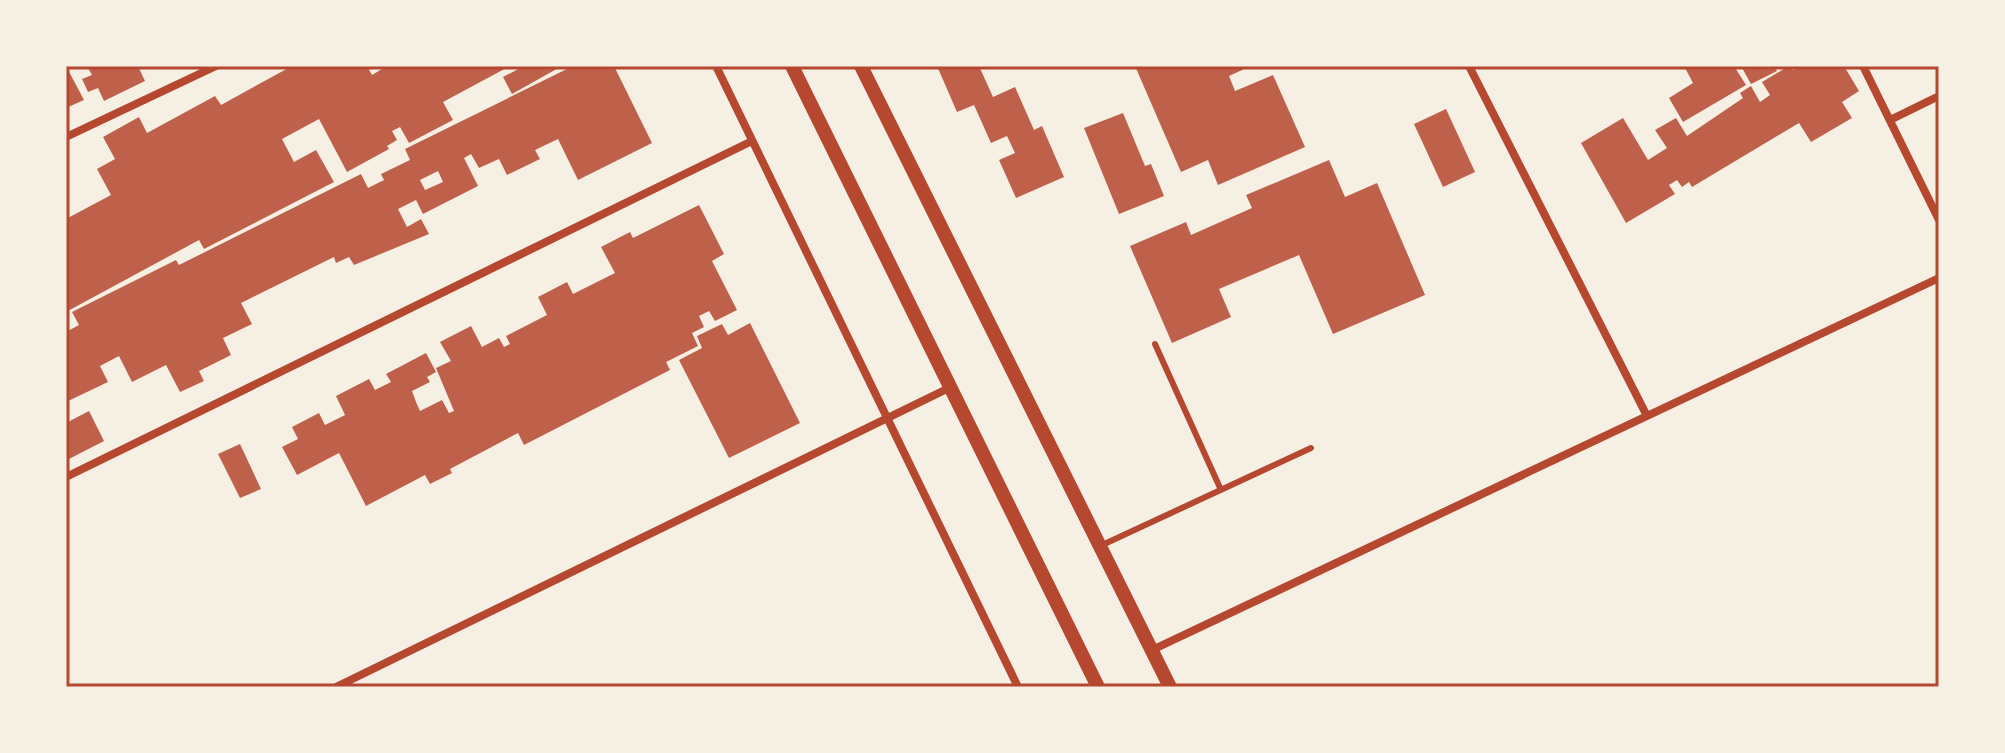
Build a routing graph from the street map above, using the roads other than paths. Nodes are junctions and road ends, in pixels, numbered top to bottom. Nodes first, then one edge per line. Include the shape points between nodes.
1 (216, 66) edge
2 (716, 66) edge
3 (792, 66) edge
4 (861, 66) edge
5 (1469, 66) edge
6 (1863, 66) edge
7 (1939, 96) edge
8 (1890, 120) junction
9 (66, 137) edge
10 (752, 141) junction
11 (1939, 220) edge
12 (1939, 278) edge
13 (1155, 344) dead end
14 (951, 387) junction
15 (1647, 416) junction
16 (888, 419) junction
17 (1311, 448) dead end
18 (66, 477) edge
19 (1221, 490) junction
20 (1100, 546) junction
21 (1152, 650) junction
22 (336, 687) edge
23 (1018, 687) edge
24 (1098, 687) edge
25 (1170, 687) edge

1 - 9 street
2 - 10 street
3 - 14 street
4 - 20 street
5 - 15 street
6 - 8 street
7 - 8 street
8 - 11 street
10 - 16 street
10 - 18 street
12 - 15 street
13 - 19 lane
14 - 16 street
14 - 24 street
15 - 21 street
16 - 22 street
16 - 23 street
17 - 19 lane
19 - 20 lane
20 - 21 street
21 - 25 street

